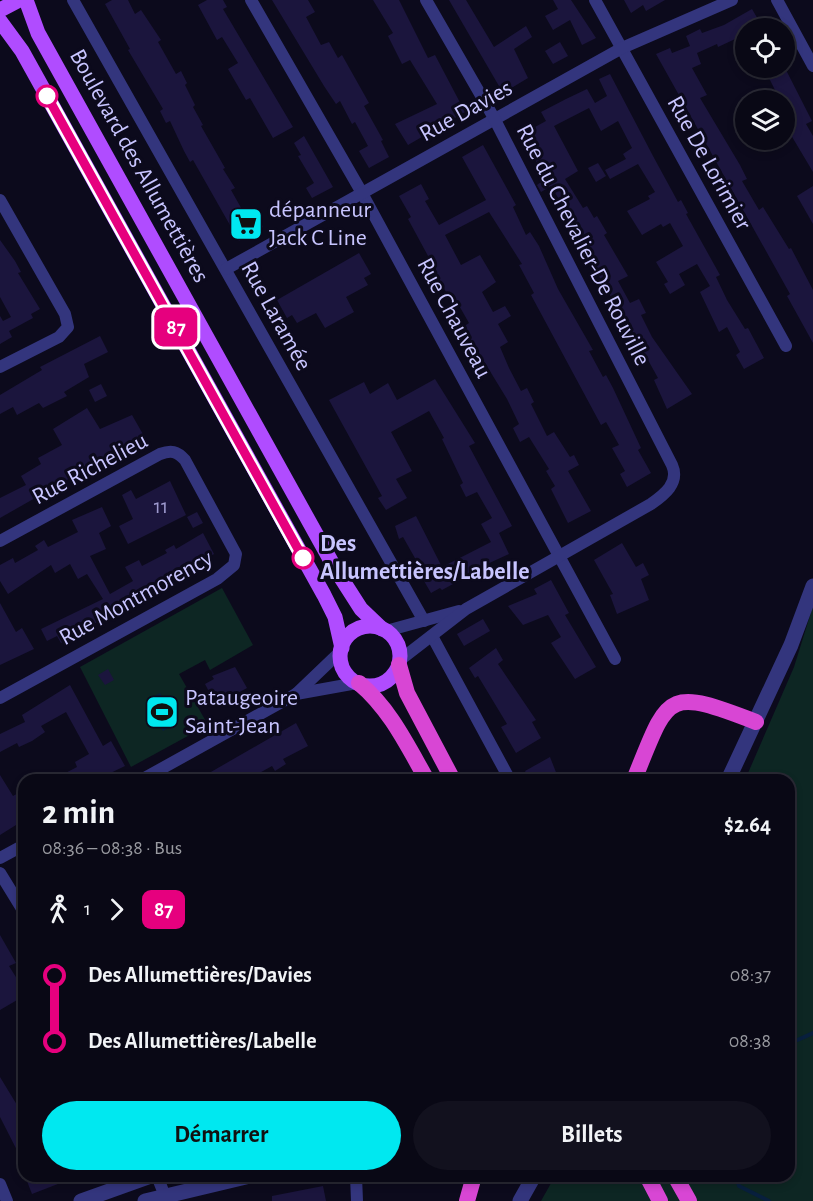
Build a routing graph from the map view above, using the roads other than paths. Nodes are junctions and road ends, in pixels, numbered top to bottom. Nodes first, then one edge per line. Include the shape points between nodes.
1 (19, 0) edge
2 (26, 0) edge
3 (73, 0) edge
4 (251, 0) edge
5 (426, 0) edge
6 (595, 0) edge
7 (732, 0) edge
8 (777, 0) edge
9 (0, 10) edge
10 (0, 21) edge
11 (622, 48) junction
12 (813, 66) edge
13 (494, 118) junction
14 (362, 193) junction
15 (0, 200) edge
16 (226, 269) junction
17 (786, 346) dead end
18 (0, 367) edge
19 (211, 504) joint
20 (0, 541) edge
21 (560, 558) junction
22 (813, 586) edge
23 (466, 609) junction
24 (424, 621) junction
25 (384, 630) junction
26 (432, 636) junction
27 (341, 649) junction
28 (615, 659) dead end
29 (399, 663) junction
30 (358, 683) junction
31 (296, 694) junction
32 (0, 698) edge
33 (756, 722) junction
34 (427, 731) junction
35 (152, 774) edge
36 (423, 774) edge
37 (450, 774) edge
38 (458, 774) edge
39 (507, 774) edge
40 (637, 774) edge
41 (731, 774) edge
42 (18, 848) edge
43 (0, 858) edge
44 (0, 873) edge
45 (18, 902) edge
46 (134, 1182) edge
47 (159, 1182) edge
48 (227, 1182) edge
49 (356, 1182) edge
50 (472, 1182) edge
51 (531, 1182) edge
52 (649, 1182) edge
53 (678, 1182) edge
54 (0, 1184) edge
55 (166, 1198) edge
56 (7, 1201) edge
57 (81, 1201) edge
58 (145, 1201) edge
59 (357, 1201) edge
60 (467, 1201) edge
61 (520, 1201) edge
62 (660, 1201) edge
63 (689, 1201) edge

1 - 9 main road
2 - 25 main road, Boulevard des Allumettières via 38,33 336,571 361,609
3 - 16 street, Rue Laramée
4 - 14 street, Rue Chauveau
5 - 13 street, Rue du Chevalier-De Rouville
6 - 11 street, Rue De Lorimier
7 - 11 street, Rue Davies
8 - 12 street
10 - 27 main road, Boulevard des Allumettières via 28,62 329,604
11 - 13 street, Rue Davies
11 - 17 street, Rue De Lorimier
13 - 14 street, Rue Davies
13 - 21 street, Rue du Chevalier-De Rouville via 672,465 673,483 651,504
14 - 16 street, Rue Davies
14 - 21 street, Rue Chauveau
15 - 18 street via 65,314 68,327 59,337
16 - 24 street, Rue Laramée
19 - 20 street, Rue Richelieu via 185,460 175,452 166,452
19 - 32 street, Rue Montmorency via 236,554 230,570
21 - 23 street
21 - 28 street, Rue Chauveau
22 - 33 street
23 - 24 street
23 - 26 street
24 - 25 street
25 - 27 main road via 372,626 353,631
25 - 29 main road via 398,647
26 - 29 street
26 - 39 street
27 - 30 main road via 345,672
27 - 31 street
29 - 30 main road via 383,683
29 - 34 highway via 407,693
30 - 31 street
30 - 36 highway via 389,715
31 - 35 street
33 - 40 highway via 705,703 677,703 660,719
33 - 41 street
34 - 37 highway
34 - 38 highway
42 - 43 street
44 - 45 street
46 - 57 street
47 - 55 street
48 - 55 street
49 - 59 street
50 - 60 highway
51 - 61 street
52 - 62 highway
53 - 63 highway
54 - 56 street
55 - 58 street

